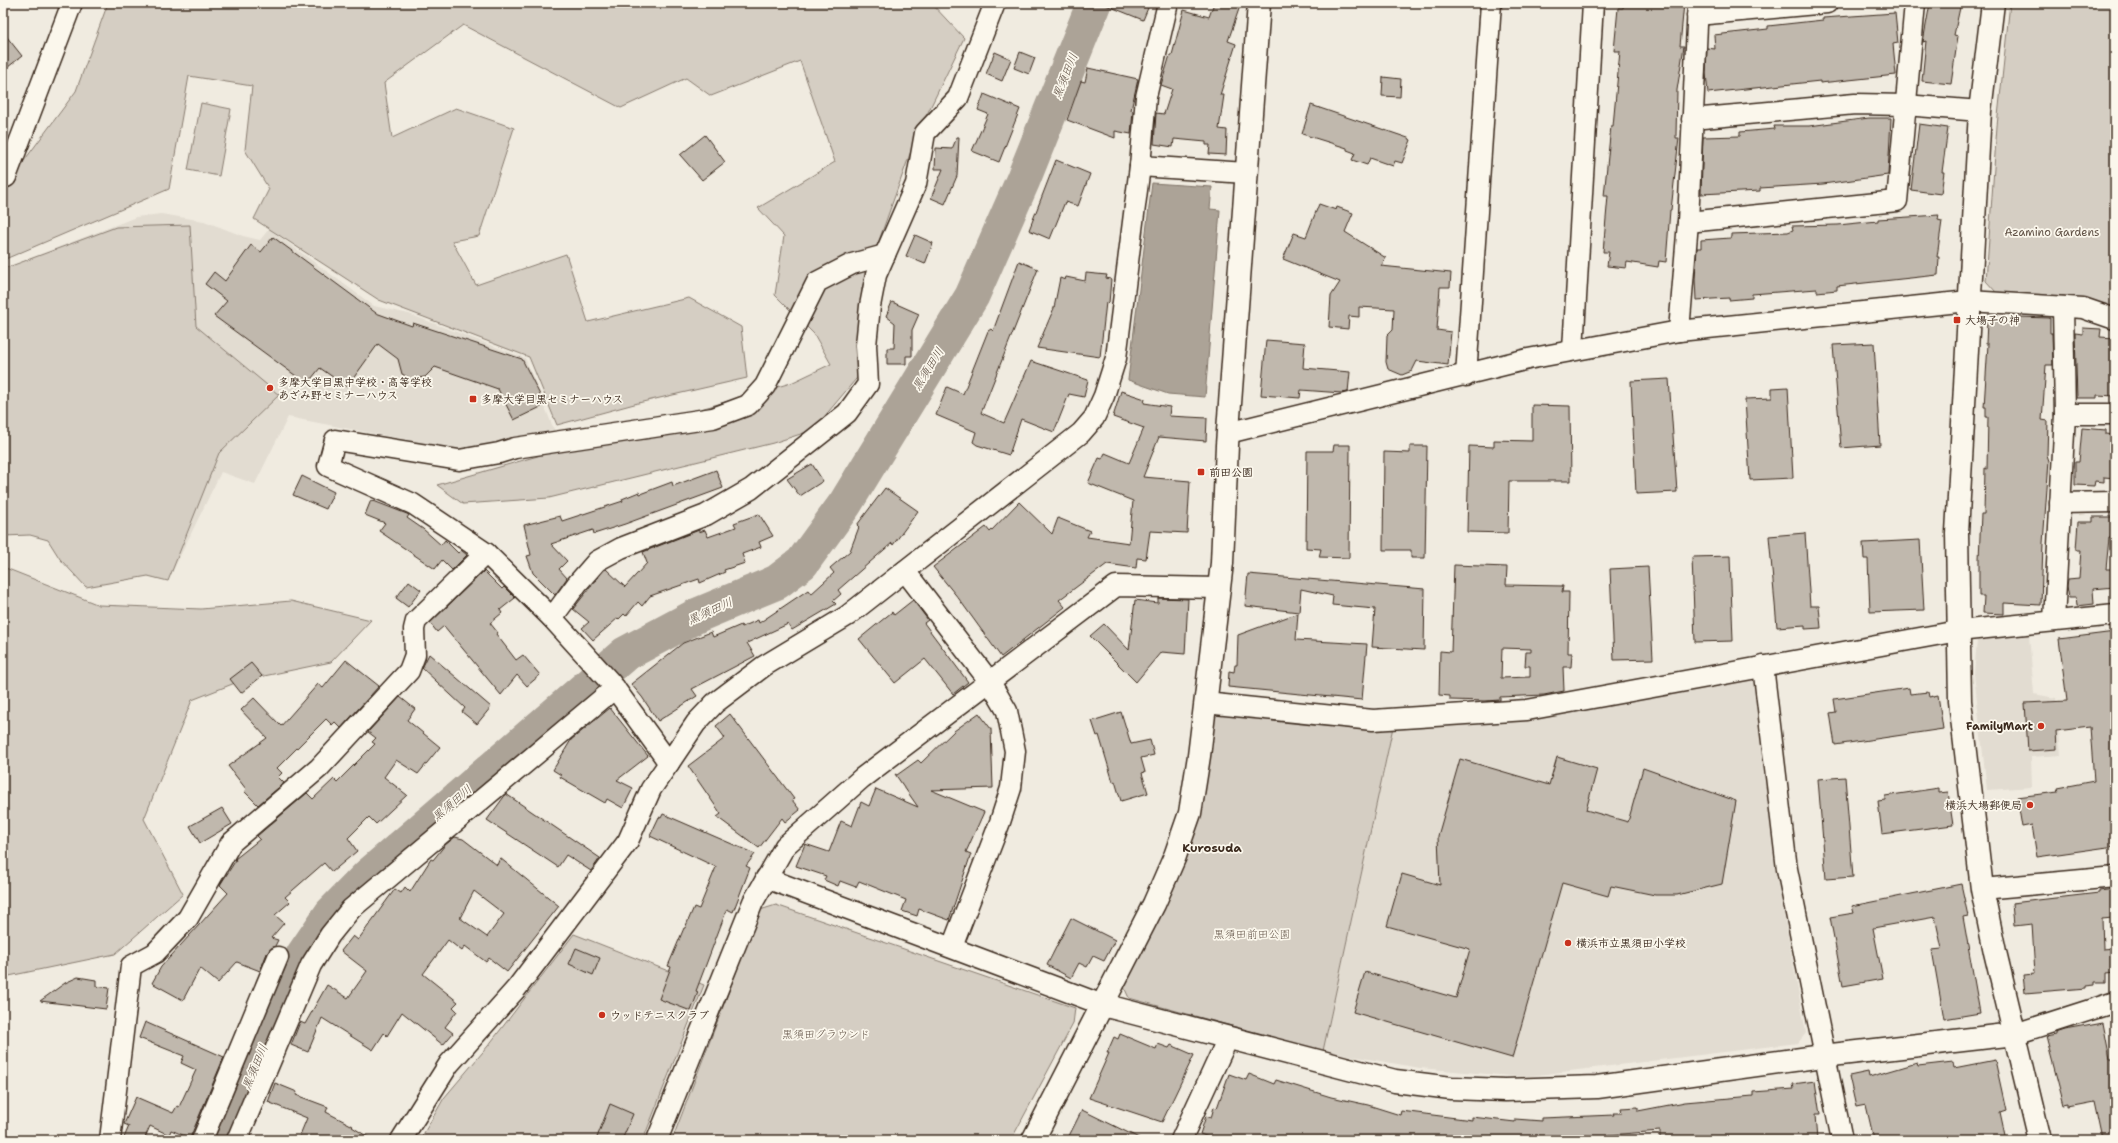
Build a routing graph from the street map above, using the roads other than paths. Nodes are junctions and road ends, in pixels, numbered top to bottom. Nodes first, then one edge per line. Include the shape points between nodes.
1 (72, 3) edge
2 (995, 3) edge
3 (1168, 3) edge
4 (1259, 3) edge
5 (1490, 3) edge
6 (1593, 3) edge
7 (1827, 3) edge
8 (1915, 3) edge
9 (1993, 3) edge
10 (1697, 9) edge
11 (1905, 105) junction
12 (1980, 111) junction
13 (1692, 119) junction
14 (1140, 166) junction
15 (1246, 174) junction
16 (6, 177) dead end
17 (1688, 222) junction
18 (885, 255) junction
19 (1969, 301) junction
20 (2063, 307) junction
21 (2115, 319) edge
22 (1679, 331) junction
23 (1573, 350) junction
24 (1466, 376) junction
25 (2065, 414) junction
26 (2115, 414) edge
27 (1228, 433) junction
28 (2115, 502) edge
29 (2060, 503) junction
30 (486, 553) junction
31 (905, 571) junction
32 (1218, 588) junction
33 (2115, 615) edge
34 (552, 618) junction
35 (2054, 621) junction
36 (1958, 631) junction
37 (1763, 666) junction
38 (990, 682) junction
39 (613, 685) junction
40 (1205, 703) junction
41 (669, 763) junction
42 (2115, 877) edge
43 (766, 878) junction
44 (1982, 889) junction
45 (952, 947) junction
46 (278, 957) dead end
47 (2115, 1002) edge
48 (1103, 1005) junction
49 (2015, 1034) junction
50 (1228, 1038) junction
51 (1823, 1056) junction
52 (110, 1140) edge
53 (202, 1140) edge
54 (237, 1140) edge
55 (401, 1140) edge
56 (657, 1140) edge
57 (1033, 1140) edge
58 (1181, 1140) edge
59 (1842, 1140) edge
60 (2040, 1140) edge

1 - 16 street
2 - 18 street via 958,98 924,133 916,184
3 - 14 street via 1146,97
4 - 15 street
5 - 24 street
6 - 23 street
7 - 10 street
8 - 11 street
9 - 12 street
10 - 13 street
11 - 12 street
11 - 13 street via 1855,104
11 - 17 street via 1897,201
12 - 19 street
13 - 17 street
14 - 15 street
14 - 31 street via 1116,358 1094,418 1081,433
15 - 27 street
17 - 22 street
18 - 30 street via 852,264 817,282 765,386 748,405 713,418 515,448 459,460 335,440 328,466 413,504
18 - 34 street via 876,275 870,306 866,345 868,384 847,413 752,489 706,515 628,545 597,561
19 - 20 street
19 - 22 street
19 - 36 street via 1957,533
20 - 21 street via 2083,308
20 - 25 street
22 - 23 street
23 - 24 street
24 - 27 street
25 - 26 street
25 - 29 street
27 - 32 street via 1222,563
28 - 29 street
29 - 35 street
30 - 34 street
30 - 52 street via 416,621 415,655 409,671 319,768 231,843 188,918 155,953 131,966
31 - 38 street
31 - 41 street via 847,616 764,666 715,703 696,723
32 - 38 street via 1116,586
32 - 40 street
33 - 35 street
34 - 39 street
35 - 36 street
36 - 37 street
36 - 44 street via 1960,701
37 - 40 street via 1527,710 1373,720
37 - 51 street via 1787,869
38 - 43 street via 862,778 784,846
38 - 45 street via 1007,711 1016,751 1011,788
39 - 41 street
39 - 54 street via 351,909 310,965
40 - 48 street via 1190,813 1154,904
41 - 55 street via 651,789 628,841 516,989 449,1064
42 - 44 street
43 - 45 street
43 - 56 street via 753,902
44 - 49 street
45 - 48 street
46 - 53 street
47 - 49 street
48 - 50 street
48 - 57 street
49 - 51 street
49 - 60 street
50 - 51 street via 1395,1081 1451,1088 1505,1090 1597,1088
50 - 58 street
51 - 59 street

